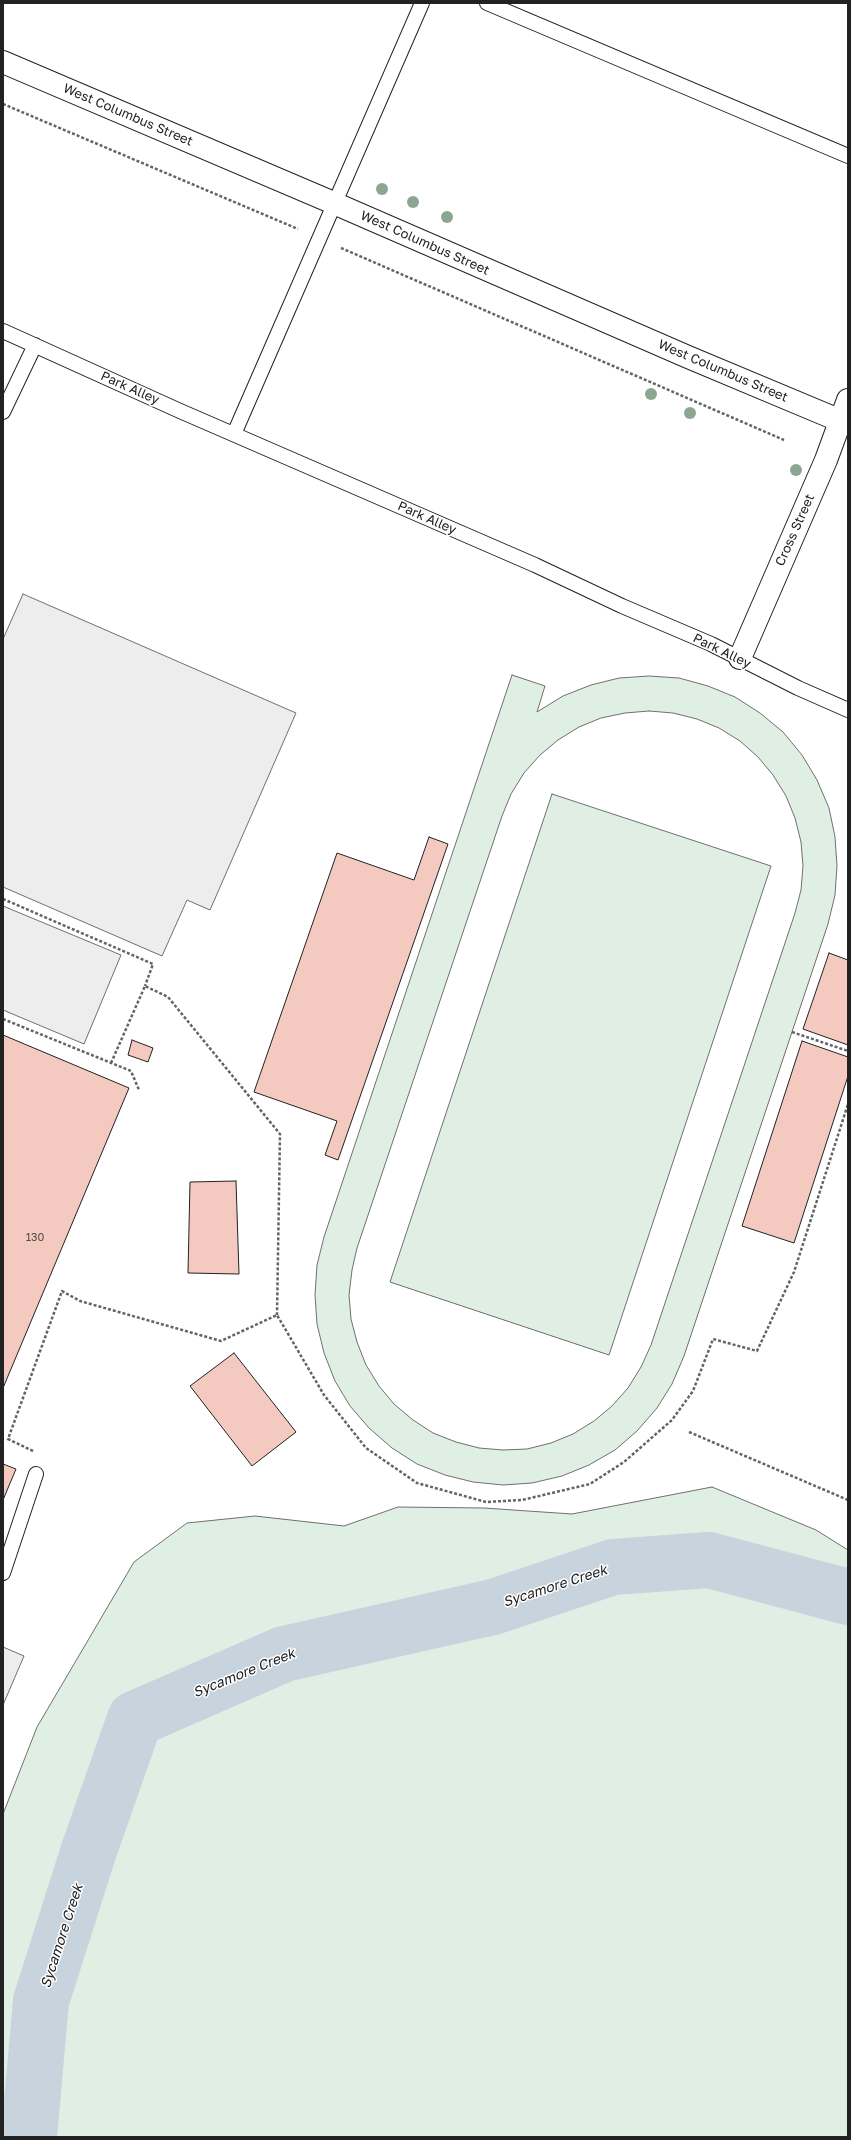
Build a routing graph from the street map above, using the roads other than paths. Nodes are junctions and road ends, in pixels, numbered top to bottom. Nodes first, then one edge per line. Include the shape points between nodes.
1 (422, 3) edge
2 (487, 3) edge
3 (3, 62) edge
4 (848, 156) edge
5 (336, 204) junction
6 (3, 331) edge
7 (35, 345) junction
8 (848, 400) edge
9 (3, 412) edge
10 (844, 422) edge
11 (234, 434) junction
12 (740, 658) junction
13 (848, 710) edge
14 (36, 1474) road end
15 (3, 1573) edge

1 - 5 lane
2 - 4 lane
3 - 5 main road, West Columbus Street
5 - 10 main road, West Columbus Street
5 - 11 lane
6 - 7 lane, Park Alley
7 - 9 lane
7 - 11 lane, Park Alley
8 - 10 main road, Cross Street
10 - 12 main road, Cross Street
11 - 12 lane, Park Alley via 535,565
12 - 13 lane, Park Alley
14 - 15 lane

